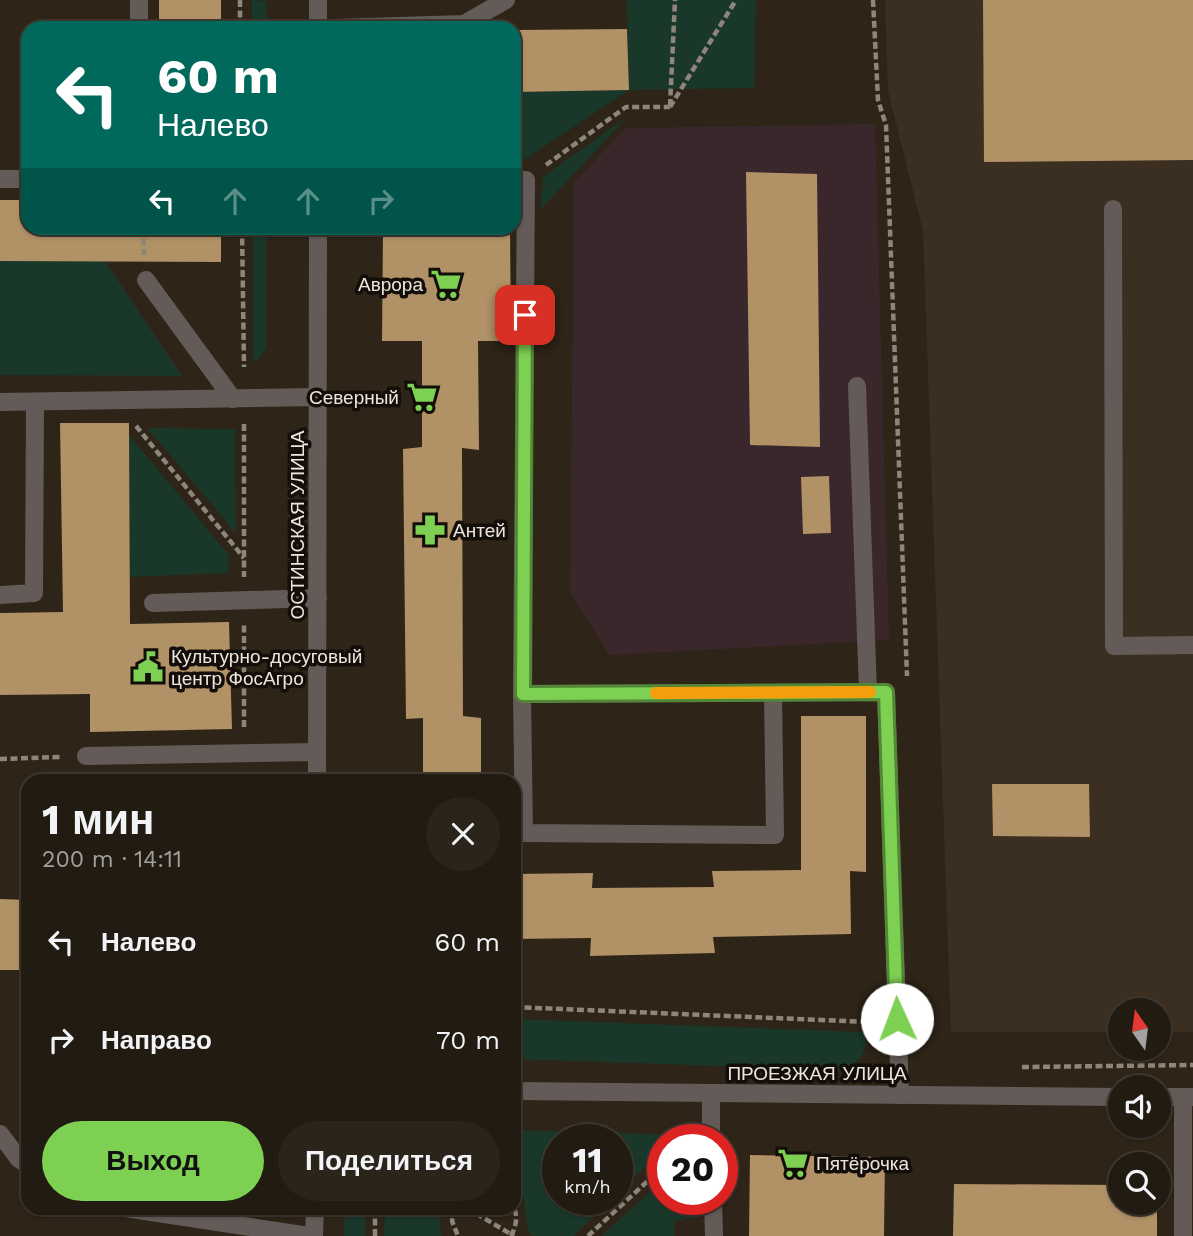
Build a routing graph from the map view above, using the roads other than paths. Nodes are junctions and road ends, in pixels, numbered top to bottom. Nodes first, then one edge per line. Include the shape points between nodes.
1 (139, 0) edge
2 (318, 0) edge
3 (506, 0) edge
4 (139, 21) edge
5 (318, 21) edge
6 (469, 21) edge
7 (0, 179) edge
8 (21, 179) edge
9 (1113, 209) dead end
10 (318, 235) edge
11 (520, 235) edge
12 (146, 280) dead end
13 (857, 386) dead end
14 (318, 397) junction
15 (239, 399) junction
16 (0, 402) edge
17 (35, 402) junction
18 (0, 595) edge
19 (318, 598) junction
20 (153, 603) dead end
21 (1193, 645) edge
22 (868, 692) junction
23 (773, 693) junction
24 (523, 694) junction
25 (317, 752) junction
26 (86, 757) road end
27 (317, 774) edge
28 (521, 1091) edge
29 (711, 1093) junction
30 (900, 1095) junction
31 (1108, 1097) edge
32 (1188, 1097) edge
33 (711, 1124) edge
34 (0, 1134) edge
35 (21, 1161) edge
36 (172, 1215) edge
37 (314, 1215) edge
38 (713, 1215) edge
39 (312, 1236) edge
40 (714, 1236) edge
41 (1183, 1236) edge

1 - 4 street
2 - 5 street
3 - 6 street
7 - 8 street
9 - 21 street via 1114,646
10 - 14 street, ОСТИНСКАЯ УЛИЦА
11 - 24 street
12 - 15 street
13 - 22 street
14 - 15 street
14 - 19 street, ОСТИНСКАЯ УЛИЦА
15 - 17 street
16 - 17 street
17 - 18 street via 34,593
19 - 20 street
19 - 25 street, ОСТИНСКАЯ УЛИЦА
22 - 23 street
22 - 30 street via 886,692
23 - 24 street
23 - 24 street via 775,835 524,833
25 - 26 street
25 - 27 street, ОСТИНСКАЯ УЛИЦА
28 - 29 street, ПРОЕЗЖАЯ УЛИЦА
29 - 30 street, ПРОЕЗЖАЯ УЛИЦА
29 - 33 street
30 - 31 street, ПРОЕЗЖАЯ УЛИЦА
32 - 41 street
34 - 35 street
36 - 39 street
37 - 39 street
38 - 40 street

